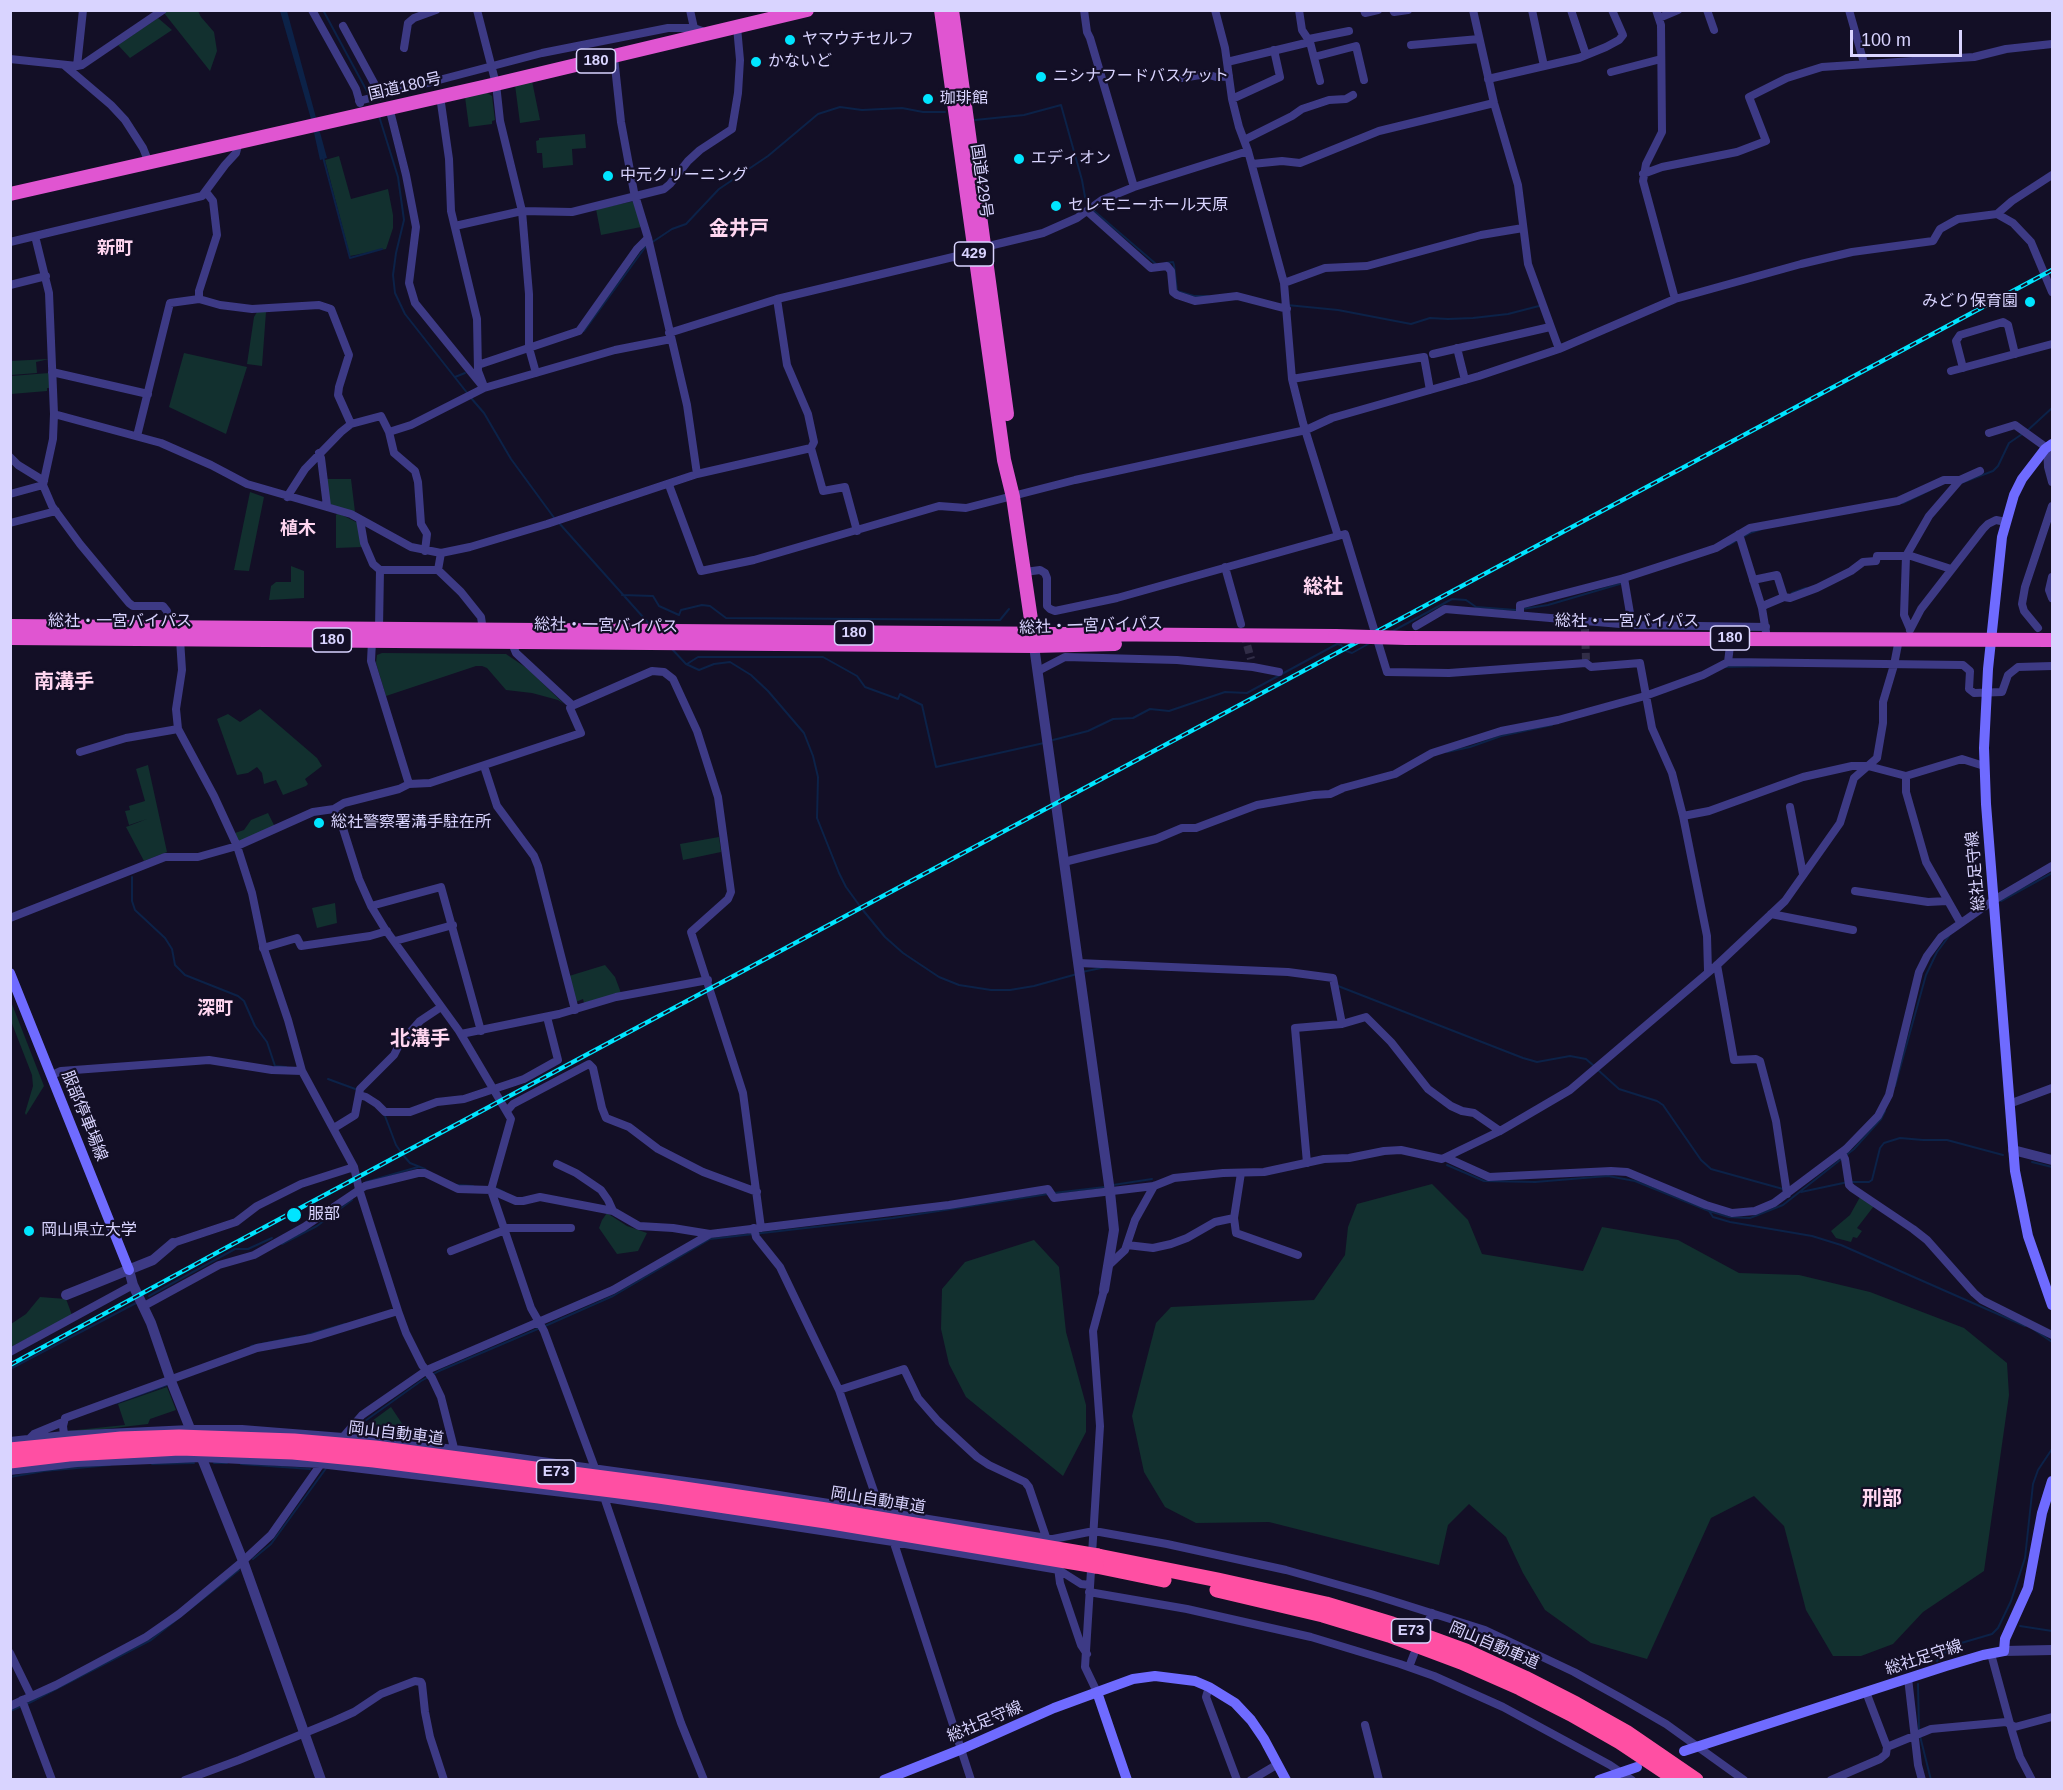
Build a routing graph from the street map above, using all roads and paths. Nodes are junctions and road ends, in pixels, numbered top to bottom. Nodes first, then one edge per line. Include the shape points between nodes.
1 (83, 10) edge
2 (164, 10) edge
3 (312, 10) edge
4 (436, 10) edge
5 (477, 10) edge
6 (690, 10) edge
7 (807, 10) edge
8 (941, 10) edge
9 (952, 10) edge
10 (1084, 10) edge
11 (1215, 10) edge
12 (1299, 10) edge
13 (1364, 10) edge
14 (1378, 10) edge
15 (1393, 10) edge
16 (1408, 10) edge
17 (1473, 10) edge
18 (1532, 10) edge
19 (1571, 10) edge
20 (1612, 10) edge
21 (1678, 10) edge
22 (1707, 10) edge
23 (1849, 10) edge
24 (1658, 14) edge
25 (343, 26) dead end
26 (737, 27) junction
27 (1714, 30) dead end
28 (699, 31) junction
29 (1349, 31) dead end
30 (1479, 39) junction
31 (1310, 40) junction
32 (2052, 44) edge
33 (1412, 45) dead end
34 (404, 48) dead end
35 (1274, 50) junction
36 (1586, 55) junction
37 (614, 57) junction
38 (1314, 57) junction
39 (10, 59) edge
40 (1661, 59) junction
41 (1227, 62) junction
42 (1864, 63) junction
43 (64, 64) junction
44 (76, 66) junction
45 (1545, 66) junction
46 (492, 68) junction
47 (1611, 72) dead end
48 (1229, 76) junction
49 (1182, 78) dead end
50 (1488, 79) junction
51 (1364, 80) dead end
52 (1320, 81) dead end
53 (496, 84) junction
54 (1353, 95) dead end
55 (440, 96) junction
56 (1232, 99) junction
57 (383, 102) junction
58 (1494, 103) junction
59 (364, 107) junction
60 (1244, 140) junction
61 (239, 142) junction
62 (1248, 151) junction
63 (149, 163) junction
64 (1252, 164) junction
65 (1643, 174) junction
66 (2052, 175) edge
67 (1134, 188) junction
68 (206, 192) junction
69 (10, 194) edge
70 (636, 197) junction
71 (1090, 209) junction
72 (522, 212) junction
73 (1998, 214) junction
74 (454, 226) junction
75 (1523, 228) junction
76 (35, 236) junction
77 (10, 242) edge
78 (649, 242) junction
79 (979, 250) junction
80 (46, 276) junction
81 (1284, 283) junction
82 (10, 285) edge
83 (2052, 292) edge
84 (199, 299) junction
85 (777, 299) junction
86 (1675, 299) junction
87 (1287, 306) junction
88 (1550, 327) junction
89 (670, 336) junction
90 (2052, 344) edge
91 (1457, 348) junction
92 (1559, 349) junction
93 (530, 350) junction
94 (1433, 354) dead end
95 (2014, 354) junction
96 (478, 364) junction
97 (1963, 368) junction
98 (1951, 371) dead end
99 (52, 372) junction
100 (536, 373) junction
101 (1292, 379) junction
102 (1466, 380) junction
103 (482, 389) junction
104 (1430, 390) junction
105 (148, 394) junction
106 (54, 414) junction
107 (351, 424) junction
108 (1306, 430) junction
109 (389, 432) junction
110 (1989, 433) dead end
111 (137, 436) junction
112 (2050, 446) edge
113 (811, 448) junction
114 (319, 453) junction
115 (10, 457) edge
116 (1980, 471) dead end
117 (697, 474) junction
118 (1960, 480) junction
119 (2052, 482) edge
120 (44, 483) junction
121 (669, 484) junction
122 (10, 494) edge
123 (287, 497) junction
124 (1013, 497) junction
125 (327, 506) junction
126 (2052, 506) edge
127 (56, 511) junction
128 (360, 520) junction
129 (2006, 522) junction
130 (10, 523) edge
131 (857, 531) junction
132 (1338, 536) junction
133 (1740, 536) junction
134 (426, 551) junction
135 (441, 553) junction
136 (1907, 558) junction
137 (1225, 567) junction
138 (1951, 569) junction
139 (380, 570) junction
140 (438, 570) junction
141 (1024, 572) junction
142 (1624, 578) junction
143 (2052, 578) edge
144 (1753, 580) junction
145 (1785, 597) junction
146 (2052, 598) edge
147 (1762, 608) junction
148 (1520, 611) junction
149 (1241, 624) tunnel mouth
150 (1632, 625) junction
151 (10, 626) edge
152 (1416, 626) dead end
153 (171, 627) junction
154 (2038, 628) dead end
155 (483, 630) junction
156 (1766, 633) junction
157 (375, 634) junction
158 (1906, 635) junction
159 (10, 638) edge
160 (504, 638) junction
161 (180, 639) junction
162 (1731, 639) junction
163 (1034, 640) junction
164 (1990, 640) junction
165 (2052, 640) edge
166 (1728, 662) junction
167 (1894, 665) junction
168 (2052, 666) edge
169 (1038, 671) junction
170 (1279, 672) dead end
171 (1986, 692) junction
172 (1646, 696) junction
173 (571, 704) junction
174 (178, 729) junction
175 (80, 753) dead end
176 (484, 766) junction
177 (1868, 766) junction
178 (1984, 766) junction
179 (1906, 776) junction
180 (409, 784) junction
181 (1790, 807) dead end
182 (334, 809) junction
183 (1683, 816) junction
184 (237, 846) junction
185 (1064, 862) junction
186 (2052, 866) edge
187 (1803, 874) junction
188 (1855, 891) dead end
189 (1994, 900) junction
190 (1947, 901) junction
191 (371, 906) junction
192 (1772, 914) junction
193 (10, 918) edge
194 (1960, 922) junction
195 (453, 925) junction
196 (1853, 930) dead end
197 (387, 931) junction
198 (395, 941) junction
199 (263, 948) junction
200 (1078, 965) junction
201 (1717, 965) junction
202 (1708, 971) junction
203 (10, 973) edge
204 (708, 980) junction
205 (441, 1007) junction
206 (575, 1010) junction
207 (547, 1017) junction
208 (1342, 1024) junction
209 (481, 1031) junction
210 (461, 1034) junction
211 (302, 1071) junction
212 (52, 1075) junction
213 (2052, 1088) edge
214 (494, 1090) junction
215 (359, 1095) junction
216 (2009, 1104) junction
217 (507, 1111) junction
218 (334, 1128) junction
219 (1500, 1131) junction
220 (2013, 1150) junction
221 (1843, 1155) junction
222 (1447, 1158) junction
223 (2052, 1160) edge
224 (1307, 1163) junction
225 (557, 1164) dead end
226 (354, 1167) junction
227 (1241, 1173) junction
228 (1154, 1186) junction
229 (492, 1188) junction
230 (1110, 1188) junction
231 (359, 1189) junction
232 (757, 1192) junction
233 (1788, 1194) junction
234 (614, 1211) junction
235 (1234, 1218) junction
236 (571, 1228) dead end
237 (505, 1229) junction
238 (756, 1231) junction
239 (710, 1234) junction
240 (173, 1243) joint
241 (1126, 1245) junction
242 (451, 1251) dead end
243 (1298, 1255) dead end
244 (1109, 1265) junction
245 (129, 1270) junction
246 (134, 1285) junction
247 (1104, 1290) joint
248 (66, 1295) dead end
249 (2052, 1305) edge
250 (144, 1306) junction
251 (398, 1311) junction
252 (542, 1326) junction
253 (2052, 1335) edge
254 (10, 1352) edge
255 (430, 1374) junction
256 (171, 1381) junction
257 (839, 1390) junction
258 (63, 1422) junction
259 (190, 1429) junction
260 (64, 1435) junction
261 (348, 1438) junction
262 (30, 1439) junction
263 (10, 1441) edge
264 (455, 1449) junction
265 (10, 1450) edge
266 (202, 1458) junction
267 (10, 1461) edge
268 (326, 1464) junction
269 (594, 1468) junction
270 (10, 1471) edge
271 (462, 1480) junction
272 (2052, 1481) edge
273 (605, 1498) junction
274 (882, 1510) junction
275 (1094, 1532) junction
276 (1046, 1537) junction
277 (893, 1542) junction
278 (243, 1561) junction
279 (1097, 1561) junction
280 (1059, 1570) junction
281 (1089, 1588) junction
282 (1432, 1613) junction
283 (1426, 1626) dead end
284 (2052, 1650) edge
285 (2004, 1652) junction
286 (10, 1653) edge
287 (1087, 1654) junction
288 (1414, 1654) dead end
289 (1991, 1654) junction
290 (1409, 1667) junction
291 (1908, 1678) junction
292 (1209, 1687) junction
293 (1097, 1692) junction
294 (1866, 1692) junction
295 (31, 1696) junction
296 (22, 1700) junction
297 (10, 1706) edge
298 (2052, 1717) edge
299 (2010, 1724) junction
300 (1365, 1725) dead end
301 (304, 1732) junction
302 (1918, 1736) junction
303 (1697, 1747) junction
304 (1887, 1748) junction
305 (962, 1749) junction
306 (1684, 1751) dead end
307 (1278, 1764) junction
308 (1637, 1767) dead end
309 (1622, 1772) junction
310 (52, 1779) edge
311 (185, 1779) edge
312 (321, 1779) edge
313 (444, 1779) edge
314 (704, 1779) edge
315 (884, 1779) edge
316 (971, 1779) edge
317 (1127, 1779) edge
318 (1238, 1779) edge
319 (1251, 1779) edge
320 (1286, 1779) edge
321 (1379, 1779) edge
322 (1599, 1779) edge
323 (1632, 1779) edge
324 (1677, 1779) edge
325 (1696, 1779) edge
326 (1744, 1779) edge
327 (1831, 1779) edge
328 (1922, 1779) edge
329 (2032, 1779) edge

1 - 44 street
2 - 44 street
3 - 59 street
4 - 34 street via 408,23
5 - 46 street
6 - 28 street
7 - 26 highway, 国道180号 / 180
8 - 79 highway, 国道429号 / 429
9 - 79 highway, 国道429号 / 429
10 - 67 street via 1087,32
11 - 41 street
12 - 31 street via 1302,30
13 - 14 street
15 - 16 street
17 - 30 street
18 - 45 street
19 - 36 street
20 - 36 street via 1623,35
21 - 24 street
22 - 27 street
23 - 42 street
24 - 40 street
25 - 57 street
26 - 28 highway, 国道180号 / 180
26 - 70 street via 740,60 732,129 694,155 664,189
28 - 37 highway, 国道180号 / 180
28 - 46 street via 656,31
29 - 31 street
30 - 33 street
30 - 50 street
31 - 35 street
31 - 38 street
32 - 42 street via 1974,57
35 - 41 street
35 - 56 street via 1280,77
36 - 45 street
37 - 53 highway, 国道180号 / 180
37 - 70 street via 621,122
38 - 51 street via 1356,46
38 - 52 street
39 - 43 street
40 - 47 street
40 - 65 street via 1662,132
41 - 48 street
42 - 65 street via 1822,67 1786,78 1749,97 1766,141 1737,152
43 - 44 street
43 - 63 street via 125,120
45 - 50 street
46 - 53 street
46 - 57 street
48 - 49 street
48 - 56 street
50 - 58 street
53 - 55 highway, 国道180号 / 180
53 - 72 street via 500,122
54 - 60 street via 1302,109
55 - 57 highway, 国道180号 / 180
55 - 74 street
56 - 60 street
57 - 59 highway, 国道180号 / 180
57 - 103 street via 406,175 416,227 409,283 415,303
58 - 64 street via 1379,131 1300,163
58 - 75 street via 1518,185
59 - 61 highway, 国道180号 / 180 via 316,125
60 - 62 street
61 - 63 highway, 国道180号 / 180
61 - 68 street via 236,153
62 - 64 street
62 - 67 street
63 - 69 highway, 国道180号 / 180
64 - 81 street
65 - 86 street
66 - 73 street
67 - 71 street
68 - 76 street
68 - 84 street via 213,201 218,235
70 - 72 street via 572,212
70 - 78 street
71 - 79 street via 1043,233
71 - 87 street via 1151,268 1167,266 1176,295 1195,301 1237,296
72 - 74 street
72 - 93 street
73 - 83 street via 2031,242
73 - 86 street via 1958,219 1940,230 1933,241 1852,252
74 - 96 street via 477,319
75 - 81 street via 1481,235 1367,266 1325,268
75 - 88 street via 1528,264
76 - 77 street
76 - 80 street
78 - 89 street
78 - 93 street via 637,249 582,328
79 - 85 street
79 - 124 highway, 国道429号 / 429 via 1004,460
80 - 82 street
80 - 99 street
81 - 87 street
84 - 105 street via 170,303
84 - 107 street via 252,309 319,305 331,309 349,356 338,395
85 - 89 street
85 - 113 street via 787,365 808,414 814,442
86 - 92 street
87 - 101 street
88 - 91 street
88 - 92 street
89 - 100 street
89 - 117 street via 687,405
90 - 95 street
91 - 94 street
91 - 102 street
92 - 102 street
93 - 96 street
93 - 100 street
95 - 97 street
95 - 97 street via 2008,325 2003,322 1960,335 1956,341
96 - 103 street
97 - 98 street
99 - 105 street
99 - 106 street
100 - 103 street
101 - 104 street via 1424,357
101 - 108 street
102 - 104 street
103 - 109 street
104 - 108 street via 1332,418
105 - 111 street
106 - 111 street
106 - 120 street
107 - 109 street via 381,416
107 - 114 street
108 - 124 street
108 - 132 street
109 - 134 street via 394,453 415,471 421,524 427,534
110 - 112 street via 2015,425
111 - 123 street via 161,443 247,484
112 - 119 street via 2048,467
112 - 129 main road, 総社足守線 via 2022,479
113 - 117 street
113 - 131 street via 823,492 845,487
114 - 123 street
114 - 125 street
115 - 120 street
116 - 118 street
117 - 121 street
118 - 133 street via 1944,480 1898,501 1750,528
118 - 136 street via 1929,516
120 - 122 street
120 - 127 street
121 - 131 street via 701,571
121 - 135 street
123 - 125 street
124 - 131 street via 966,508 939,506
124 - 141 highway, 国道429号 / 429
125 - 128 street
126 - 154 street via 2022,604
127 - 130 street
127 - 153 street via 129,603 163,606
128 - 134 street
128 - 139 street via 364,543
129 - 138 street via 1996,520 1988,524
129 - 164 main road, 総社足守線
132 - 137 street
132 - 172 street via 1345,534 1387,672 1460,672 1586,661 1591,667 1640,663
133 - 142 street via 1716,548
133 - 144 street
134 - 135 street
135 - 140 street
136 - 138 street
136 - 145 street via 1863,562 1817,588
136 - 158 street
137 - 141 street via 1055,611 1047,606 1045,573
137 - 149 street
138 - 158 street
139 - 140 street
139 - 157 street
140 - 155 street via 481,617
141 - 163 highway, 国道429号 / 429
142 - 148 street via 1520,605
142 - 150 street
143 - 146 street
144 - 145 street via 1777,575
144 - 147 street
145 - 147 street
147 - 156 street
148 - 150 street via 1585,625
148 - 152 street via 1445,609
150 - 156 street
151 - 153 highway, 総社・一宮バイパス / 180
153 - 157 highway, 総社・一宮バイパス / 180
153 - 161 street
155 - 157 highway, 総社・一宮バイパス / 180
155 - 160 highway, 総社・一宮バイパス / 180
156 - 158 highway, 総社・一宮バイパス / 180
156 - 162 highway, 総社・一宮バイパス / 180
157 - 160 highway, 総社・一宮バイパス / 180
157 - 161 highway, 総社・一宮バイパス / 180
157 - 180 street via 371,660
158 - 164 highway, 総社・一宮バイパス / 180
158 - 167 street
159 - 161 highway, 総社・一宮バイパス / 180
160 - 163 highway, 総社・一宮バイパス / 180 via 653,643
160 - 163 highway, 総社・一宮バイパス / 180 via 642,631
160 - 173 street
161 - 174 street
162 - 163 highway, 総社・一宮バイパス / 180, bridge via 1201,636 1127,643
162 - 166 street
163 - 169 street
164 - 165 highway, 総社・一宮バイパス / 180
164 - 171 main road, 総社足守線
166 - 167 street
166 - 172 street
167 - 171 street via 1963,665 1970,671 1970,691
167 - 177 street via 1883,702 1880,748 1877,758
168 - 171 street via 2018,667 2008,675 2001,692
169 - 170 street via 1065,657 1252,663
169 - 185 street
171 - 178 main road, 総社足守線
172 - 183 street via 1652,728 1672,773
172 - 185 street via 1501,731 1432,753 1395,774 1330,794 1257,805 1196,828 1182,828 1156,839
173 - 176 street via 581,733
173 - 204 street via 652,671 670,676 681,697 697,731 718,797 731,892 691,932
174 - 175 street via 126,738
174 - 184 street
176 - 180 street via 430,783
176 - 206 street via 497,806 538,866
177 - 179 street
177 - 183 street via 1803,777 1709,811
177 - 187 street via 1854,778 1840,823
178 - 179 street via 1962,759
178 - 189 main road, 総社足守線
179 - 190 street via 1906,792 1926,862
180 - 182 street
181 - 187 street
182 - 184 street via 313,812
182 - 191 street
183 - 202 street via 1707,936
184 - 193 street via 198,857 165,857
184 - 199 street via 252,892
185 - 200 street
186 - 189 street
187 - 192 street
188 - 190 street via 1928,902
189 - 194 street
189 - 216 main road, 総社足守線
190 - 194 street
191 - 195 street via 441,887
191 - 197 street
192 - 196 street
192 - 201 street
194 - 221 street via 1941,937 1927,956 1919,972 1889,1095 1878,1116
195 - 198 street
195 - 209 street
197 - 198 street
197 - 199 street via 301,946 297,938
198 - 205 street
199 - 211 street
200 - 208 street via 1288,972 1333,978
200 - 230 street
201 - 202 street
201 - 233 street via 1734,1060 1760,1061 1776,1121
202 - 219 street via 1570,1090
203 - 212 main road, 服部停車場線
204 - 206 street via 616,997
204 - 232 street via 743,1093
205 - 210 street
205 - 215 street via 420,1021 360,1089
206 - 207 street
207 - 209 street
207 - 214 street via 558,1060
208 - 219 street via 1366,1017 1428,1089 1451,1106 1474,1113
208 - 224 street via 1295,1028
209 - 210 street
210 - 214 street
211 - 212 street via 209,1060 61,1071
211 - 218 street
212 - 245 main road, 服部停車場線
213 - 216 street
214 - 215 street via 400,1113 385,1112
214 - 217 street
215 - 218 street via 355,1115
216 - 220 main road, 総社足守線
217 - 229 street via 512,1119
217 - 232 street via 513,1104 589,1064 606,1118 630,1127 658,1149 703,1172
218 - 226 street
219 - 222 street
220 - 223 street
220 - 249 main road, 総社足守線 via 2025,1224
221 - 233 street
221 - 253 street via 1848,1182 1927,1240 1982,1300
222 - 224 street via 1401,1150
222 - 233 street via 1489,1177 1627,1172 1732,1213 1755,1211
224 - 227 street
225 - 234 street via 601,1191
226 - 231 street
226 - 240 street via 302,1184 257,1206 236,1222
227 - 228 street via 1174,1178
227 - 235 street
228 - 230 street
228 - 241 street
229 - 231 street via 458,1189 425,1173
229 - 234 street via 516,1201 540,1197
229 - 237 street
230 - 238 street via 1054,1198 1048,1189
230 - 244 street via 1114,1230
231 - 250 street via 254,1255 219,1265
231 - 251 street
232 - 238 street
234 - 239 street via 643,1228
235 - 241 street via 1215,1222 1171,1244 1153,1248
235 - 243 street via 1236,1233
236 - 237 street
237 - 242 street
237 - 252 street via 531,1308
238 - 239 street
238 - 257 street via 780,1267
239 - 252 street
240 - 245 street via 153,1260
241 - 244 street
244 - 247 street
245 - 246 street
245 - 248 street
246 - 250 street
246 - 254 street
247 - 275 street via 1093,1331 1100,1426
250 - 256 street
251 - 255 street via 422,1365
251 - 256 street via 311,1338 257,1348
252 - 255 street
252 - 269 street
255 - 261 street via 362,1415
255 - 264 street via 448,1418
256 - 258 street via 65,1418
256 - 259 street
257 - 274 street
257 - 276 street via 904,1369 918,1398 938,1421 977,1457 1025,1482
258 - 260 street
258 - 262 street via 33,1434
259 - 260 street
259 - 261 street
259 - 266 street
260 - 262 street
261 - 264 street
261 - 268 street
262 - 263 street
264 - 269 street
264 - 271 street
265 - 279 highway, 岡山自動車道 / E73, bridge via 179,1437 364,1447 664,1486 950,1530
266 - 268 street
266 - 270 street
266 - 278 street
267 - 279 highway, 岡山自動車道 / E73, bridge via 180,1448 293,1452 659,1496
268 - 271 street
268 - 278 street via 271,1535
269 - 273 street
269 - 274 street
271 - 273 street
272 - 285 main road via 2028,1588 2005,1639
273 - 277 street
273 - 314 street via 681,1723
274 - 276 street
274 - 277 street
275 - 276 street
275 - 281 street
275 - 282 street via 1286,1570
276 - 280 street
277 - 280 street
277 - 305 street
278 - 295 street via 146,1637
278 - 301 street
279 - 324 highway, 岡山自動車道 / E73 via 1323,1615 1461,1662 1520,1688 1620,1742
279 - 325 highway, 岡山自動車道 / E73 via 1218,1580 1326,1604 1413,1632 1495,1664 1576,1704
280 - 281 street
280 - 287 street via 1060,1583
281 - 287 street
281 - 290 street via 1281,1630
282 - 283 street
282 - 303 street via 1485,1630 1574,1672 1666,1724
284 - 285 street
285 - 289 main road, 総社足守線
286 - 295 street
287 - 293 street via 1085,1667
288 - 290 street
289 - 291 main road, 総社足守線
289 - 299 street
290 - 309 street via 1503,1707
291 - 294 main road, 総社足守線
291 - 302 street
292 - 293 main road, 総社足守線 via 1195,1681 1155,1676
292 - 307 main road, 総社足守線 via 1235,1703 1251,1720
292 - 318 street via 1206,1697
293 - 305 main road, 総社足守線
293 - 317 main road
294 - 303 main road, 総社足守線
294 - 304 street
295 - 296 street
296 - 297 street
296 - 310 street
298 - 299 street
299 - 302 street via 1931,1729
299 - 329 street
300 - 321 street
301 - 311 street
301 - 312 street
301 - 313 street via 354,1712 381,1694 421,1682 430,1737
302 - 304 street
302 - 328 street
303 - 306 main road, 総社足守線
303 - 326 street
304 - 327 street via 1880,1759
305 - 315 main road, 総社足守線
305 - 316 street
307 - 319 street
307 - 320 main road, 総社足守線
308 - 309 main road
309 - 322 main road
309 - 323 street

